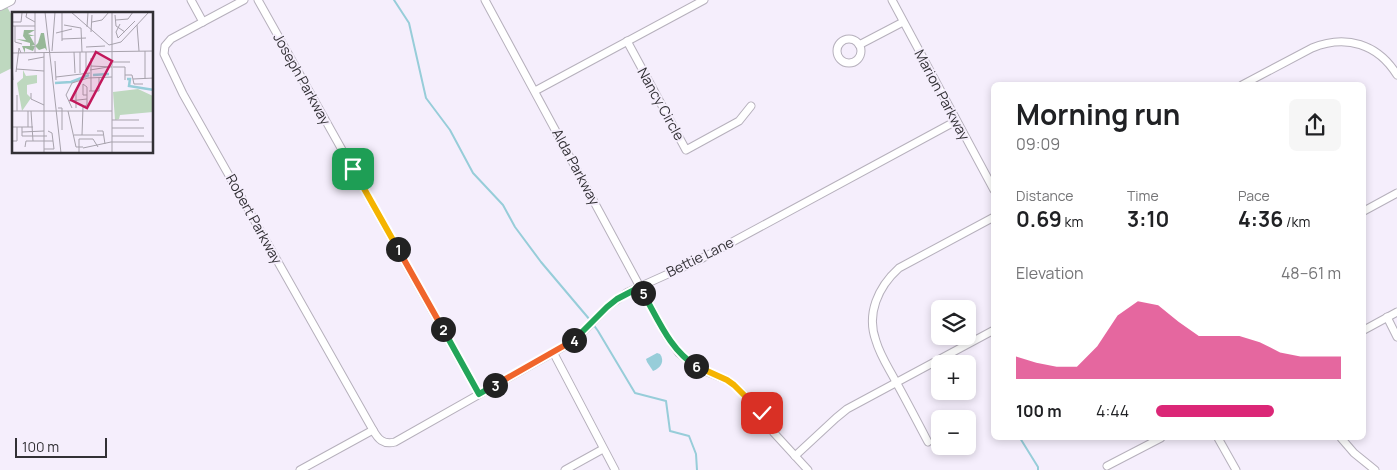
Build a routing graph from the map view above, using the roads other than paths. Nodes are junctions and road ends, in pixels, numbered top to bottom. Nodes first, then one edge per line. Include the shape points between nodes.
1 (10, 0) edge
2 (191, 0) edge
3 (244, 0) edge
4 (258, 0) edge
5 (485, 0) edge
6 (704, 0) edge
7 (892, 0) edge
8 (0, 5) edge
9 (203, 22) junction
10 (903, 22) junction
11 (627, 41) junction
12 (859, 45) dead end
13 (1397, 76) edge
14 (1248, 82) edge
15 (535, 91) junction
16 (751, 106) dead end
17 (956, 121) junction
18 (991, 185) edge
19 (1397, 193) edge
20 (1366, 210) edge
21 (991, 219) edge
22 (640, 287) junction
23 (1397, 312) edge
24 (1387, 317) junction
25 (1366, 329) edge
26 (991, 332) edge
27 (1397, 337) edge
28 (553, 352) junction
29 (896, 382) junction
30 (479, 394) junction
31 (373, 430) junction
32 (1157, 440) edge
33 (1219, 440) edge
34 (1343, 440) edge
35 (928, 442) dead end
36 (604, 449) junction
37 (794, 456) junction
38 (1107, 466) dead end
39 (300, 470) edge
40 (564, 470) edge
41 (615, 470) edge
42 (808, 470) edge
43 (1236, 470) edge
44 (1375, 470) edge

1 - 8 main road
2 - 9 street
3 - 9 street, Robert Parkway
4 - 30 street, Joseph Parkway
5 - 15 street, Alda Parkway
6 - 11 street
7 - 10 street, Marion Parkway
9 - 31 street, Robert Parkway via 167,42 164,54 183,94
10 - 12 street
10 - 17 street, Marion Parkway
11 - 15 street
11 - 16 street, Nancy Circle via 686,150 739,121
13 - 14 street via 1383,58 1367,47 1333,42 1312,48
15 - 22 street, Alda Parkway
17 - 18 street, Marion Parkway
17 - 22 street, Bettie Lane via 699,260
19 - 20 street
21 - 29 street via 904,265 884,285 876,300 873,332
22 - 28 street, Bettie Lane via 617,299 578,337
22 - 37 street, Alda Parkway via 666,335 684,358 734,385 758,408
23 - 24 street
24 - 25 street
24 - 27 street
26 - 29 street
28 - 30 street, Bettie Lane
28 - 36 street
29 - 35 street
29 - 37 street via 841,413
30 - 31 street, Bettie Lane via 395,442 382,441
31 - 39 street
32 - 38 street
33 - 43 street
34 - 44 street
36 - 40 street
36 - 41 street
37 - 42 street, Alda Parkway

